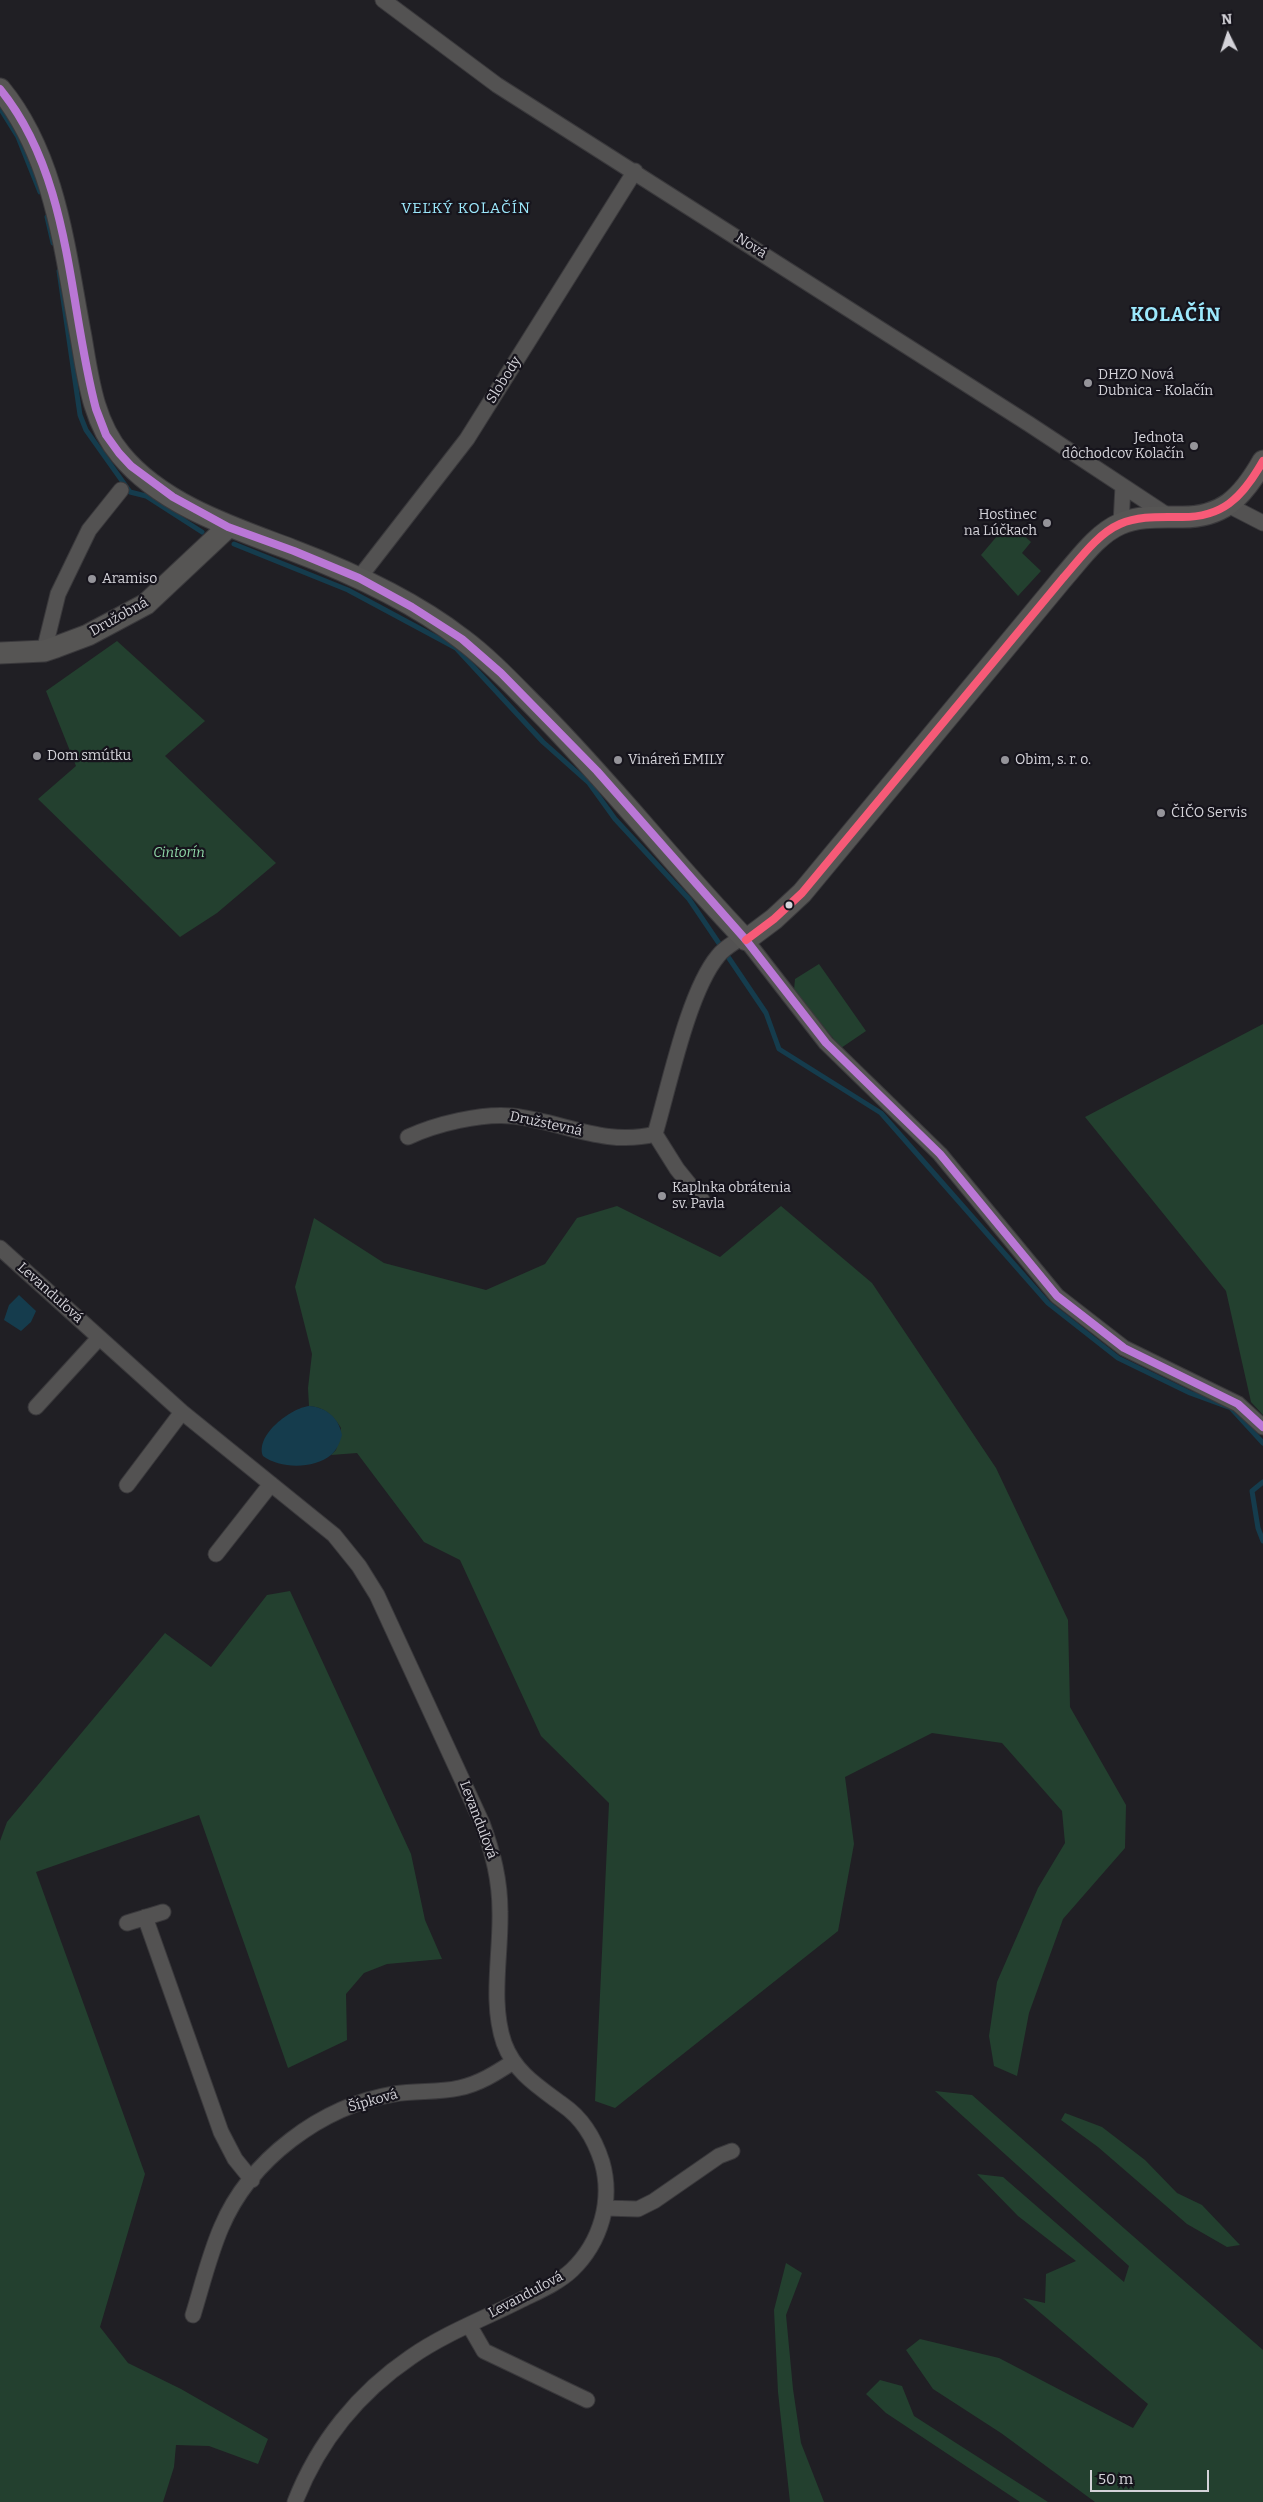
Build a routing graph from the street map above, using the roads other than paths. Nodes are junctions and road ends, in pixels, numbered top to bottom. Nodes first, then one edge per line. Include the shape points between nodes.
1 (383, 0) edge
2 (0, 89) edge
3 (635, 171) junction
4 (1263, 461) edge
5 (1123, 486) junction
6 (121, 490) dead end
7 (1228, 506) junction
8 (1170, 517) junction
9 (1263, 523) edge
10 (1121, 524) junction
11 (228, 526) junction
12 (359, 578) junction
13 (44, 651) junction
14 (0, 653) edge
15 (734, 945) junction
16 (655, 1134) junction
17 (408, 1137) dead end
18 (702, 1200) dead end
19 (0, 1248) edge
20 (99, 1338) junction
21 (36, 1407) dead end
22 (182, 1412) junction
23 (1263, 1426) edge
24 (271, 1484) junction
25 (127, 1485) dead end
26 (216, 1554) dead end
27 (163, 1912) dead end
28 (145, 1917) junction
29 (127, 1923) dead end
30 (512, 2062) junction
31 (732, 2152) dead end
32 (252, 2180) junction
33 (605, 2208) junction
34 (193, 2315) dead end
35 (469, 2325) junction
36 (588, 2400) dead end
37 (295, 2502) edge

1 - 3 street, Nová via 497,85
2 - 11 street via 28,132 53,198 90,386 106,435 130,466 150,482
3 - 5 street, Nová
3 - 12 street, Slobody via 467,439
4 - 7 street via 1241,494
5 - 8 street, Nová
5 - 10 street
6 - 13 street via 96,519 58,594
7 - 8 street via 1194,517
7 - 9 street
8 - 10 street via 1141,518
10 - 15 street via 1104,534 1063,578 802,893 774,919
11 - 12 street
11 - 13 street, Družobná via 146,604 88,635
12 - 15 street via 454,633 501,674 597,771
13 - 14 street, Družobná
15 - 16 street via 706,972 690,1013
15 - 23 street via 826,1043 940,1154 1058,1296 1124,1348 1238,1404
16 - 17 street, Družstevná via 638,1139 614,1139 513,1116 495,1116 430,1127
16 - 18 street
19 - 20 street, Levanduľová
20 - 21 street
20 - 22 street, Levanduľová
22 - 24 street, Levanduľová
22 - 25 street
24 - 26 street
24 - 30 street, Levanduľová via 334,1535 359,1566 377,1595 482,1823 494,1855 499,1882 498,2015
27 - 28 street
28 - 29 street
28 - 32 street via 222,2132 235,2159
30 - 32 street, Šípková via 473,2085 394,2094 344,2109 315,2123 290,2141
30 - 33 street, Levanduľová via 531,2083 564,2105 590,2134 604,2171
31 - 33 street via 719,2156 638,2209
32 - 34 street, Šípková via 221,2228
33 - 35 street, Levanduľová via 592,2244 571,2271 556,2283
35 - 36 street via 484,2351
35 - 37 street, Levanduľová via 411,2357 351,2408 314,2462

